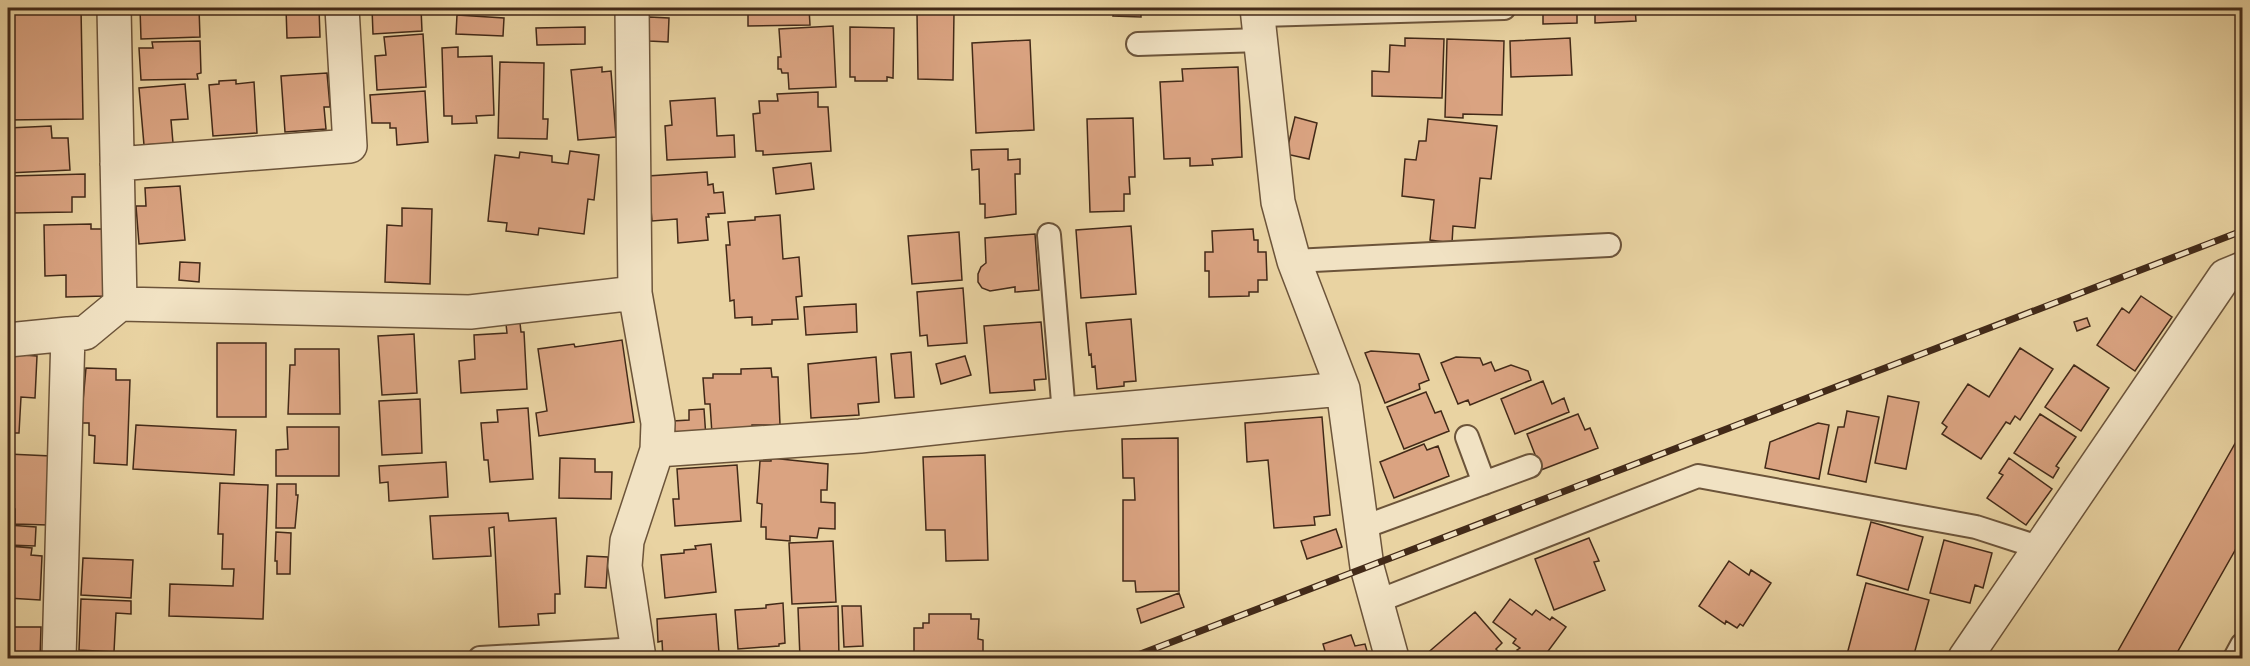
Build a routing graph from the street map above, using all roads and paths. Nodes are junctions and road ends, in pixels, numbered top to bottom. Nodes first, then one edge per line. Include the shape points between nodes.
1 (114, 8) edge
2 (342, 8) edge
3 (632, 8) edge
4 (1504, 8) edge
5 (1258, 21) edge
6 (1138, 44) dead end
7 (117, 164) junction
8 (1049, 235) dead end
9 (1609, 245) dead end
10 (1294, 261) junction
11 (2242, 269) edge
12 (635, 293) junction
13 (120, 304) junction
14 (68, 334) junction
15 (8, 340) edge
16 (1343, 389) junction
17 (1064, 414) junction
18 (1467, 437) dead end
19 (657, 450) junction
20 (1530, 466) dead end
21 (1484, 483) junction
22 (1361, 528) junction
23 (2041, 548) junction
24 (1378, 601) junction
25 (2242, 645) edge
26 (638, 654) edge
27 (59, 658) edge
28 (480, 658) edge
29 (1392, 658) edge
30 (1965, 658) edge
31 (2235, 658) edge

1 - 7 street
2 - 7 street via 350,146
3 - 12 street
4 - 5 lane
5 - 6 lane
5 - 10 street via 1278,202
7 - 13 street
8 - 17 lane
9 - 10 lane
10 - 16 street
11 - 23 street via 2225,276
12 - 13 street via 470,312
12 - 19 street via 658,423
13 - 14 street via 86,333
14 - 15 street
14 - 27 street
16 - 17 street
16 - 22 street
17 - 19 street via 860,436
18 - 21 lane
19 - 26 street via 627,541 625,566
20 - 21 lane
21 - 22 lane
22 - 24 street via 1367,567
23 - 24 lane via 1976,527 1698,476
23 - 30 street
24 - 29 street
25 - 31 lane
26 - 28 lane

